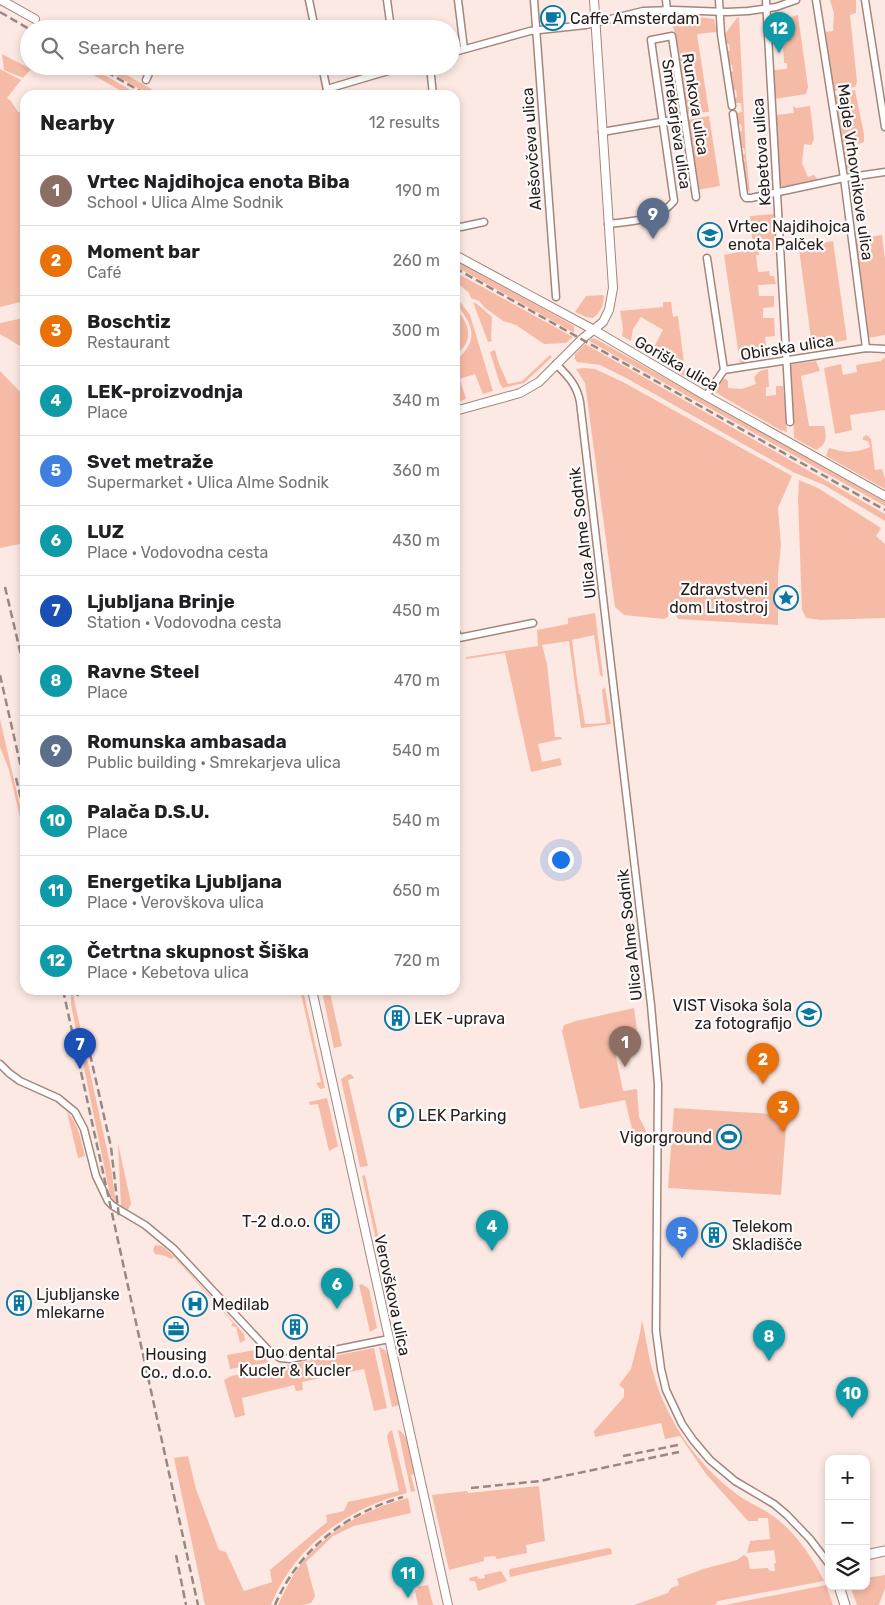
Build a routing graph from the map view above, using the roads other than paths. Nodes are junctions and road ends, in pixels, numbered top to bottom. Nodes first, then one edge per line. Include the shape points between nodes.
1 (1, 0) edge
2 (309, 0) edge
3 (387, 0) edge
4 (458, 0) edge
5 (534, 0) edge
6 (594, 0) edge
7 (666, 0) edge
8 (718, 0) edge
9 (766, 0) edge
10 (796, 0) edge
11 (816, 0) edge
12 (865, 0) edge
13 (766, 9) junction
14 (667, 10) junction
15 (720, 12) junction
16 (35, 19) dead end
17 (313, 20) edge
18 (390, 20) edge
19 (595, 23) junction
20 (536, 30) junction
21 (651, 40) joint
22 (464, 50) junction
23 (460, 51) edge
24 (148, 75) edge
25 (324, 75) edge
26 (375, 75) edge
27 (431, 75) edge
28 (146, 80) dead end
29 (327, 90) edge
30 (333, 90) edge
31 (432, 90) edge
32 (732, 106) dead end
33 (733, 114) dead end
34 (684, 118) junction
35 (664, 122) junction
36 (885, 126) edge
37 (602, 132) junction
38 (885, 172) edge
39 (844, 178) junction
40 (778, 193) junction
41 (696, 197) dead end
42 (484, 222) dead end
43 (608, 224) junction
44 (460, 227) edge
45 (460, 258) edge
46 (707, 258) dead end
47 (556, 297) dead end
48 (594, 330) junction
49 (866, 348) junction
50 (885, 349) edge
51 (785, 361) junction
52 (556, 364) junction
53 (724, 370) junction
54 (706, 396) junction
55 (460, 409) edge
56 (790, 422) dead end
57 (885, 496) edge
58 (533, 623) dead end
59 (460, 638) edge
60 (315, 995) edge
61 (0, 1064) edge
62 (389, 1339) junction
63 (885, 1551) edge
64 (870, 1554) edge
65 (825, 1559) edge
66 (840, 1590) edge
67 (448, 1605) edge
68 (845, 1605) edge

1 - 16 street
2 - 17 street
3 - 18 street
4 - 22 street
5 - 20 street, Alešovčeva ulica
6 - 19 street
7 - 14 street
8 - 15 street
9 - 13 street, Kebetova ulica
10 - 13 street
11 - 39 street, Majde Vrhovnikove ulica
12 - 36 street
13 - 15 street
13 - 40 street, Kebetova ulica
14 - 15 street
14 - 19 street via 636,12
15 - 32 street
19 - 20 street
19 - 37 street
20 - 22 street
20 - 47 street, Alešovčeva ulica
21 - 34 street, Runkova ulica via 672,36
21 - 35 street, Smrekarjeva ulica
22 - 23 street
24 - 28 street
25 - 29 street
26 - 30 street
27 - 31 street
33 - 40 street via 744,195 751,198
34 - 35 street
34 - 41 street, Runkova ulica
35 - 37 street
35 - 43 street, Smrekarjeva ulica via 674,201 659,214
37 - 43 street
38 - 39 street
39 - 40 street
39 - 49 street, Majde Vrhovnikove ulica
40 - 51 street, Kebetova ulica
42 - 44 street
43 - 48 street via 612,297 603,322
45 - 48 street, Goriška ulica
46 - 53 street
48 - 52 street
48 - 54 street, Goriška ulica
49 - 50 street, Obirska ulica
49 - 51 street, Obirska ulica
51 - 53 street, Obirska ulica
51 - 56 street, Kebetova ulica
52 - 55 street via 527,390
52 - 65 street, Ulica Alme Sodnik via 579,394 651,1005 658,1084 656,1331 662,1375 676,1414 700,1450 734,1481 787,1515
53 - 54 street, Obirska ulica
54 - 57 street, Goriška ulica
58 - 59 street
60 - 62 street, Verovškova ulica
61 - 62 street via 20,1081 58,1098 75,1112 84,1129 96,1176 108,1201 145,1224 174,1249 270,1352 290,1359
62 - 67 street, Verovškova ulica
63 - 64 main road
66 - 68 main road

